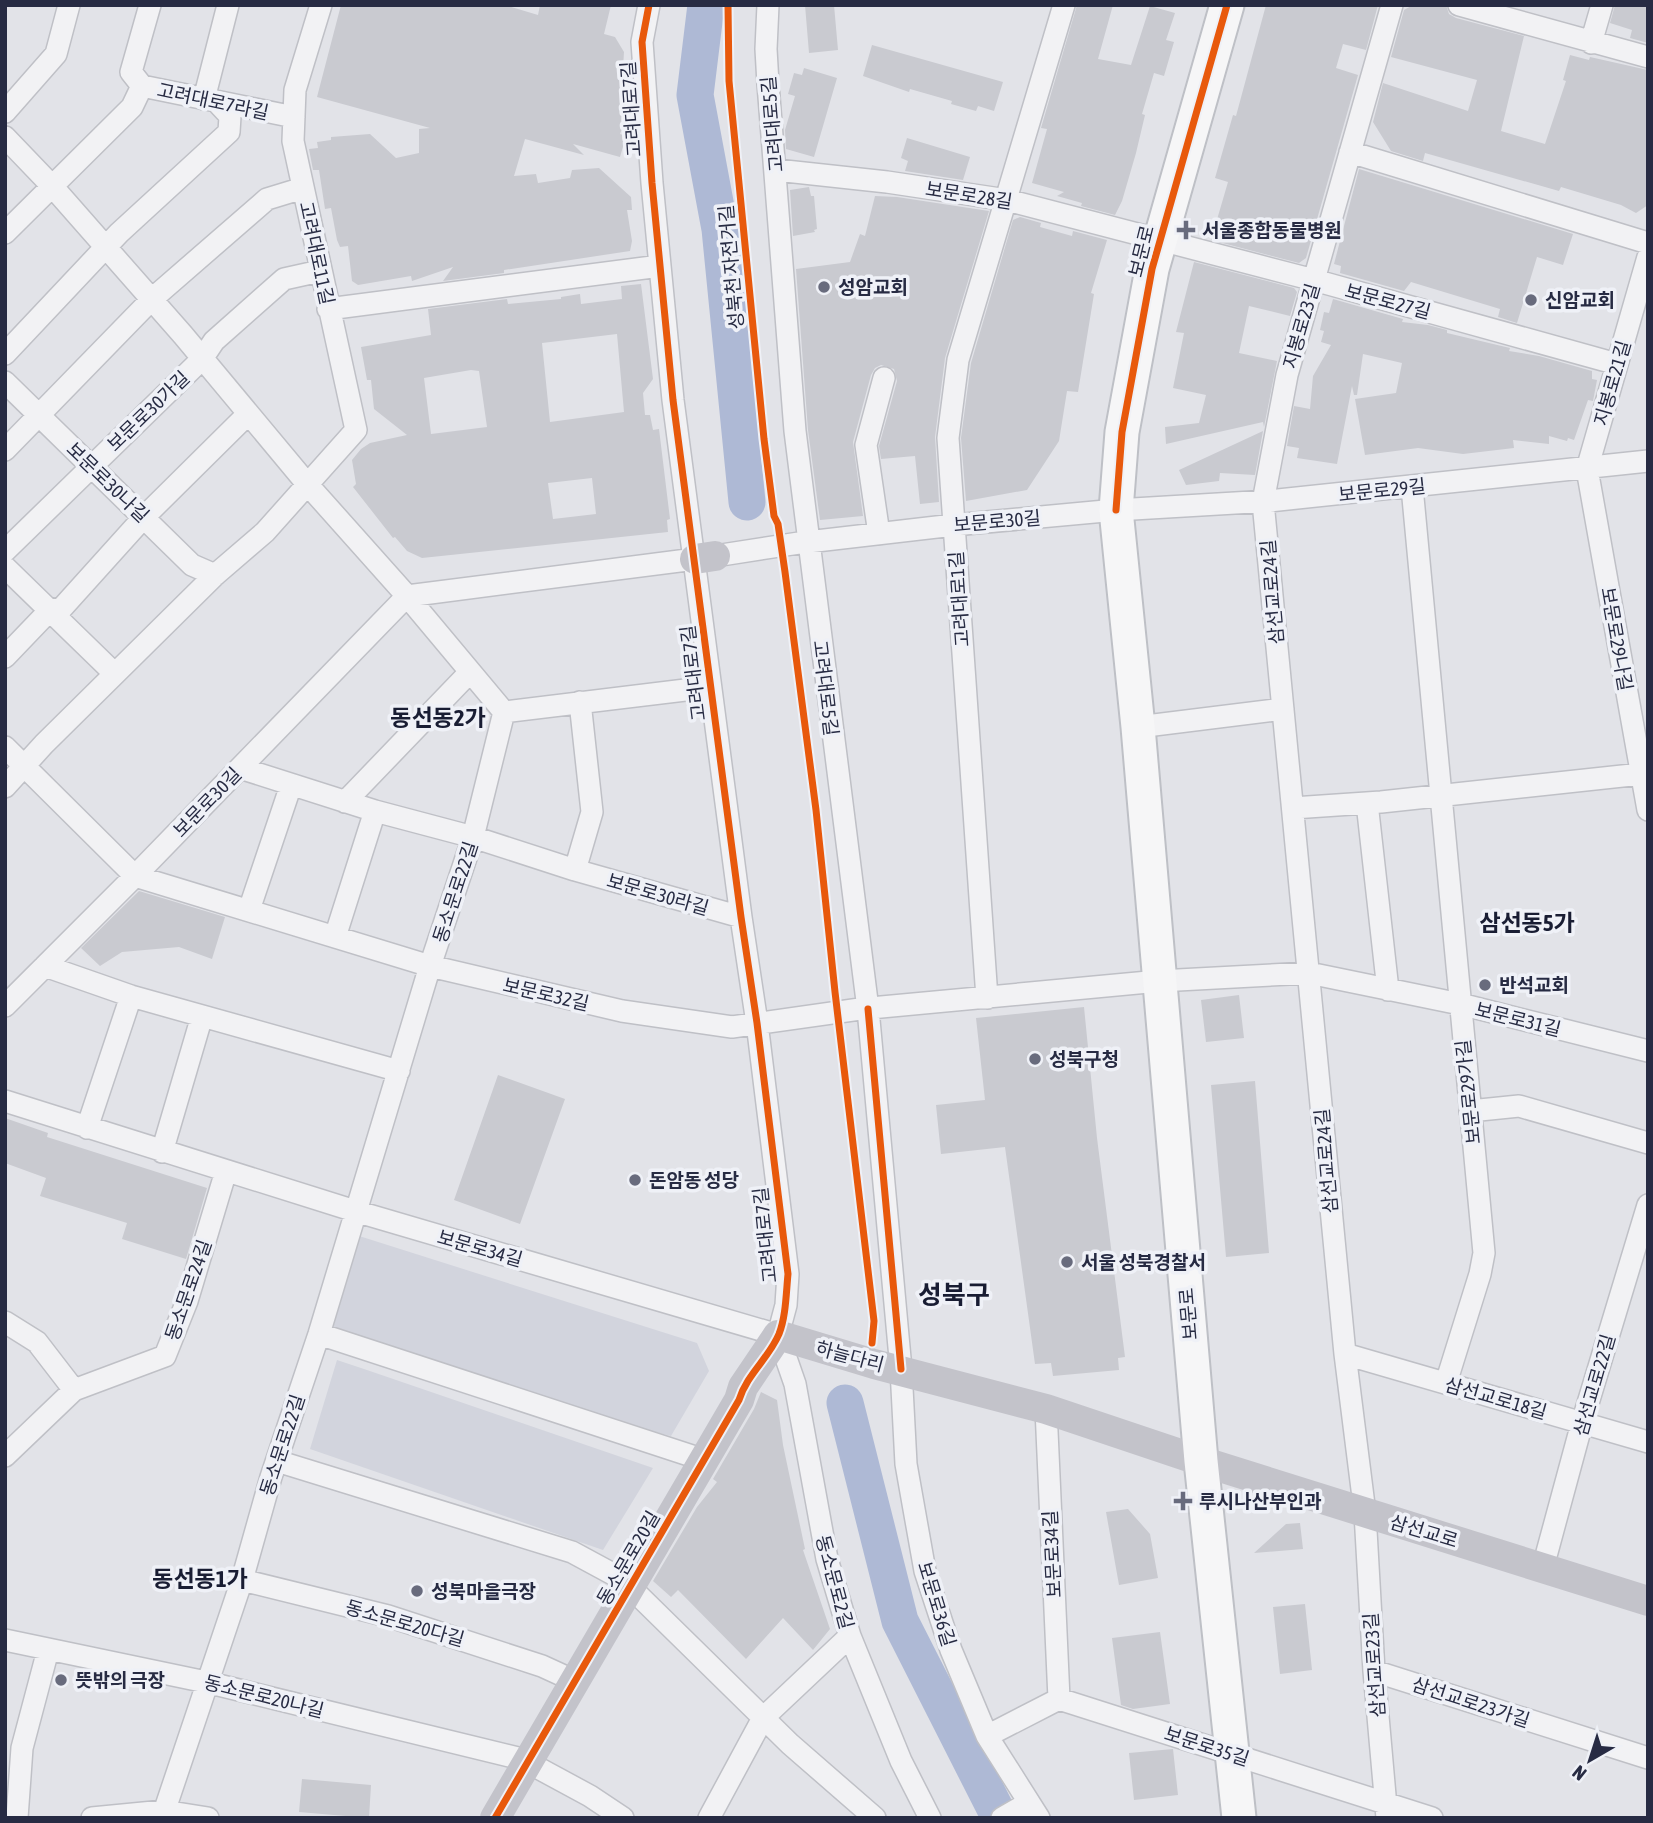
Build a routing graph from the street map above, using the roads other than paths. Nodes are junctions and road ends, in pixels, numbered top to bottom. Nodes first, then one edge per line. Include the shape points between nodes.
1 (69, 5) edge
2 (150, 5) edge
3 (228, 5) edge
4 (321, 5) edge
5 (649, 5) edge
6 (768, 5) edge
7 (1064, 5) edge
8 (1227, 5) edge
9 (1392, 5) edge
10 (1459, 5) edge
11 (1602, 5) edge
12 (1591, 43) junction
13 (1648, 57) edge
14 (142, 86) junction
15 (210, 100) junction
16 (5, 113) edge
17 (294, 117) junction
18 (5, 137) edge
19 (1350, 152) junction
20 (776, 170) junction
21 (52, 186) junction
22 (303, 188) junction
23 (1007, 200) junction
24 (5, 233) edge
25 (1159, 241) junction
26 (1648, 243) edge
27 (107, 248) junction
28 (1648, 257) edge
29 (660, 266) junction
30 (320, 271) junction
31 (1314, 281) junction
32 (152, 299) junction
33 (328, 309) junction
34 (5, 354) edge
35 (202, 359) junction
36 (1617, 365) junction
37 (884, 378) dead end
38 (5, 382) edge
39 (248, 414) junction
40 (39, 415) junction
41 (5, 450) edge
42 (1648, 461) edge
43 (91, 466) junction
44 (1587, 469) junction
45 (308, 485) junction
46 (1412, 487) junction
47 (1263, 502) junction
48 (1116, 510) junction
49 (144, 517) junction
50 (954, 525) junction
51 (879, 534) junction
52 (801, 543) junction
53 (5, 551) edge
54 (705, 557) junction
55 (5, 567) edge
56 (215, 575) junction
57 (407, 596) junction
58 (50, 610) junction
59 (5, 657) edge
60 (470, 672) junction
61 (115, 674) junction
62 (710, 687) junction
63 (580, 702) junction
64 (1283, 709) junction
65 (504, 712) junction
66 (1138, 727) junction
67 (5, 747) edge
68 (25, 765) junction
69 (240, 768) junction
70 (1645, 773) edge
71 (290, 785) junction
72 (5, 787) edge
73 (1440, 796) junction
74 (345, 802) junction
75 (1367, 803) junction
76 (1293, 808) junction
77 (1648, 810) edge
78 (375, 811) junction
79 (473, 837) junction
80 (575, 870) junction
81 (135, 876) junction
82 (249, 910) junction
83 (741, 917) junction
84 (335, 937) junction
85 (46, 966) junction
86 (430, 966) junction
87 (1309, 973) junction
88 (1159, 981) junction
89 (1388, 990) junction
90 (131, 996) junction
91 (987, 998) junction
92 (1460, 1004) junction
93 (5, 1006) edge
94 (860, 1010) junction
95 (202, 1016) junction
96 (760, 1023) junction
97 (1648, 1051) edge
98 (400, 1071) junction
99 (5, 1101) edge
100 (1470, 1111) junction
101 (87, 1128) junction
102 (1648, 1143) edge
103 (162, 1152) junction
104 (226, 1171) junction
105 (1648, 1205) edge
106 (355, 1211) junction
107 (5, 1322) edge
108 (319, 1334) junction
109 (789, 1339) junction
110 (1345, 1354) junction
111 (901, 1369) junction
112 (1446, 1383) junction
113 (743, 1387) junction
114 (74, 1391) junction
115 (1046, 1409) junction
116 (1582, 1423) junction
117 (1648, 1442) edge
118 (5, 1456) edge
119 (695, 1457) junction
120 (277, 1461) junction
121 (1200, 1461) junction
122 (1365, 1513) junction
123 (1543, 1567) junction
124 (242, 1580) junction
125 (626, 1582) junction
126 (1648, 1601) edge
127 (850, 1636) junction
128 (5, 1640) edge
129 (48, 1650) junction
130 (1374, 1671) junction
131 (566, 1677) junction
132 (206, 1682) junction
133 (1059, 1699) junction
134 (763, 1718) junction
135 (986, 1736) junction
136 (14, 1746) edge
137 (1234, 1754) junction
138 (1648, 1758) edge
139 (525, 1761) junction
140 (501, 1808) edge
141 (1034, 1810) edge
142 (1386, 1810) edge
143 (163, 1814) edge
144 (17, 1818) edge
145 (92, 1818) edge
146 (208, 1818) edge
147 (623, 1818) edge
148 (709, 1818) edge
149 (875, 1818) edge
150 (930, 1818) edge
151 (1002, 1818) edge
152 (1239, 1818) edge
153 (1432, 1818) edge

1 - 16 street via 56,54
2 - 14 street via 131,72
3 - 15 street
4 - 17 street, 고려대로11길 via 295,90
5 - 29 street, 고려대로7길 via 642,42
6 - 20 street, 고려대로5길 via 766,49
7 - 23 street, 고려대로1길
8 - 25 main road, 보문로
9 - 19 street, 지봉로23길
10 - 12 street
11 - 12 street
12 - 13 street
14 - 15 street, 고려대로7라길
14 - 21 street, 고려대로7라길 via 132,107
15 - 17 street, 고려대로7라길
15 - 27 street via 230,116 229,132
17 - 22 street, 고려대로11길 via 293,141
18 - 21 street, 보문로30가길
19 - 26 street
19 - 31 street, 지봉로23길
20 - 23 street, 보문로28길
20 - 52 street, 고려대로5길
21 - 24 street, 고려대로7라길
21 - 27 street, 보문로30가길
22 - 30 street, 고려대로11길
22 - 32 street via 267,199
23 - 25 street, 보문로28길
23 - 50 street, 고려대로1길 via 958,360 948,438
25 - 31 street, 보문로27길
25 - 48 main road, 보문로 via 1127,396
27 - 32 street, 보문로30가길
27 - 34 street
28 - 36 street, 지봉로21길
29 - 33 street
29 - 54 street, 고려대로7길 via 673,400
30 - 33 street, 고려대로11길
30 - 35 street, 보문로30가길 via 284,279 214,341
31 - 36 street, 보문로27길
31 - 47 street, 지봉로23길 via 1287,375
32 - 35 street, 보문로30가길
32 - 40 street
33 - 45 street, 고려대로11길 via 356,430
35 - 39 street, 보문로30가길
35 - 43 street, 보문로30가길
36 - 44 street, 지봉로21길
37 - 51 street via 866,445
38 - 40 street, 보문로30나길
39 - 45 street, 보문로30가길
39 - 49 street
40 - 41 street
40 - 43 street, 보문로30나길
42 - 44 street, 보문로29길
43 - 49 street, 보문로30나길
43 - 53 street, 보문로30가길
44 - 46 street, 보문로29길
44 - 70 street, 보문로29나길
45 - 56 street via 265,532
45 - 57 street, 보문로30가길
46 - 47 street, 보문로29길
46 - 73 street, 보문로29가길
47 - 48 street, 보문로29길
47 - 64 street, 삼선교로24길
48 - 50 street, 보문로30길
48 - 66 main road, 보문로
49 - 56 street, 보문로30나길 via 192,565
49 - 58 street via 62,608
50 - 51 street, 보문로30길
50 - 91 street, 고려대로1길
51 - 52 street, 보문로30길
52 - 54 street, 보문로30길
52 - 94 street, 고려대로5길
54 - 57 street
54 - 62 street, 고려대로7길
55 - 58 street
56 - 61 street
57 - 60 street
57 - 69 street, 보문로30길
58 - 59 street
58 - 61 street
60 - 65 street
60 - 74 street
61 - 68 street
62 - 63 street, 고려대로7길
62 - 83 street, 고려대로7길
63 - 65 street, 고려대로7길
63 - 80 street via 592,812
64 - 66 street
64 - 76 street, 삼선교로24길
65 - 79 street, 동소문로22길
66 - 88 main road, 보문로
67 - 68 street, 보문로32길
68 - 72 street
68 - 81 street, 보문로32길
69 - 71 street, 보문로30라길
69 - 81 street, 보문로30길
70 - 73 street
70 - 77 street, 보문로29나길
71 - 74 street, 보문로30라길
71 - 82 street
73 - 75 street
73 - 92 street, 보문로29가길
74 - 78 street, 보문로30라길
75 - 76 street
75 - 89 street
76 - 87 street, 삼선교로24길
78 - 79 street, 보문로30라길
78 - 84 street
79 - 80 street, 보문로30라길
79 - 86 street, 동소문로22길
80 - 83 street, 보문로30라길
81 - 82 street, 보문로32길
81 - 85 street, 보문로30길
82 - 84 street, 보문로32길
83 - 96 street, 고려대로7길
84 - 86 street, 보문로32길
85 - 90 street
85 - 93 street, 보문로30길
86 - 96 street, 보문로32길 via 622,1011 732,1027
86 - 98 street, 동소문로22길
87 - 88 street, 보문로31길
87 - 89 street, 보문로31길
87 - 110 street, 삼선교로24길
88 - 91 street
88 - 121 main road, 보문로
89 - 92 street, 보문로31길
90 - 95 street
90 - 101 street
91 - 94 street
92 - 97 street, 보문로31길
92 - 100 street, 보문로29가길
94 - 96 street, 보문로32길
94 - 111 street, 고려대로5길
95 - 98 street
95 - 103 street
96 - 109 street, 고려대로7길 via 788,1274
98 - 106 street, 동소문로22길
99 - 101 street, 보문로34길
100 - 102 street via 1519,1106
100 - 112 street, 보문로29가길 via 1484,1253
101 - 103 street, 보문로34길
103 - 104 street, 보문로34길
104 - 106 street, 보문로34길
104 - 114 street, 동소문로24길 via 187,1301 165,1356
105 - 116 street, 삼선교로22길
106 - 108 street, 동소문로22길
106 - 109 street, 보문로34길
107 - 114 street via 37,1342
108 - 119 street
108 - 120 street, 동소문로22길
109 - 111 street, 하늘다리
109 - 113 street, 동소문로20길
109 - 127 street, 동소문로2길 via 827,1559
110 - 112 street, 삼선교로18길
110 - 122 street, 삼선교로24길
111 - 115 street
111 - 135 street, 보문로36길 via 906,1464 925,1571
112 - 116 street, 삼선교로18길
113 - 119 street, 동소문로20길 via 733,1394
113 - 125 street, 동소문로20길
114 - 118 street, 동소문로24길
115 - 121 street
115 - 133 street, 보문로34길
116 - 117 street, 삼선교로18길
116 - 123 street, 삼선교로22길
119 - 125 street, 동소문로20길
120 - 124 street, 동소문로22길
120 - 125 street, 동소문로20길 via 572,1552
121 - 122 street, 삼선교로
121 - 137 main road, 보문로
122 - 123 street, 삼선교로
122 - 130 street, 삼선교로23길
123 - 126 street, 삼선교로
124 - 131 street, 동소문로20다길 via 388,1616
124 - 132 street, 동소문로22길
125 - 131 street, 동소문로20길
125 - 134 street, 동소문로20길
125 - 139 street, 동소문로20길
127 - 134 street
127 - 150 street, 동소문로2길 via 901,1761
128 - 129 street, 동소문로20나길
129 - 132 street, 동소문로20나길
129 - 136 street
130 - 138 street, 삼선교로23가길
130 - 142 street, 삼선교로23길
131 - 139 street, 동소문로20길
132 - 139 street, 동소문로20나길
132 - 143 street, 동소문로22길
133 - 135 street
133 - 137 street, 보문로35길
134 - 148 street
134 - 149 street, 동소문로20길
135 - 141 street, 보문로36길
136 - 144 street
137 - 142 street, 보문로35길
137 - 152 main road, 보문로
139 - 140 street, 동소문로20길
139 - 147 street, 동소문로20나길
141 - 151 street
142 - 153 street, 보문로35길
143 - 145 street
143 - 146 street

